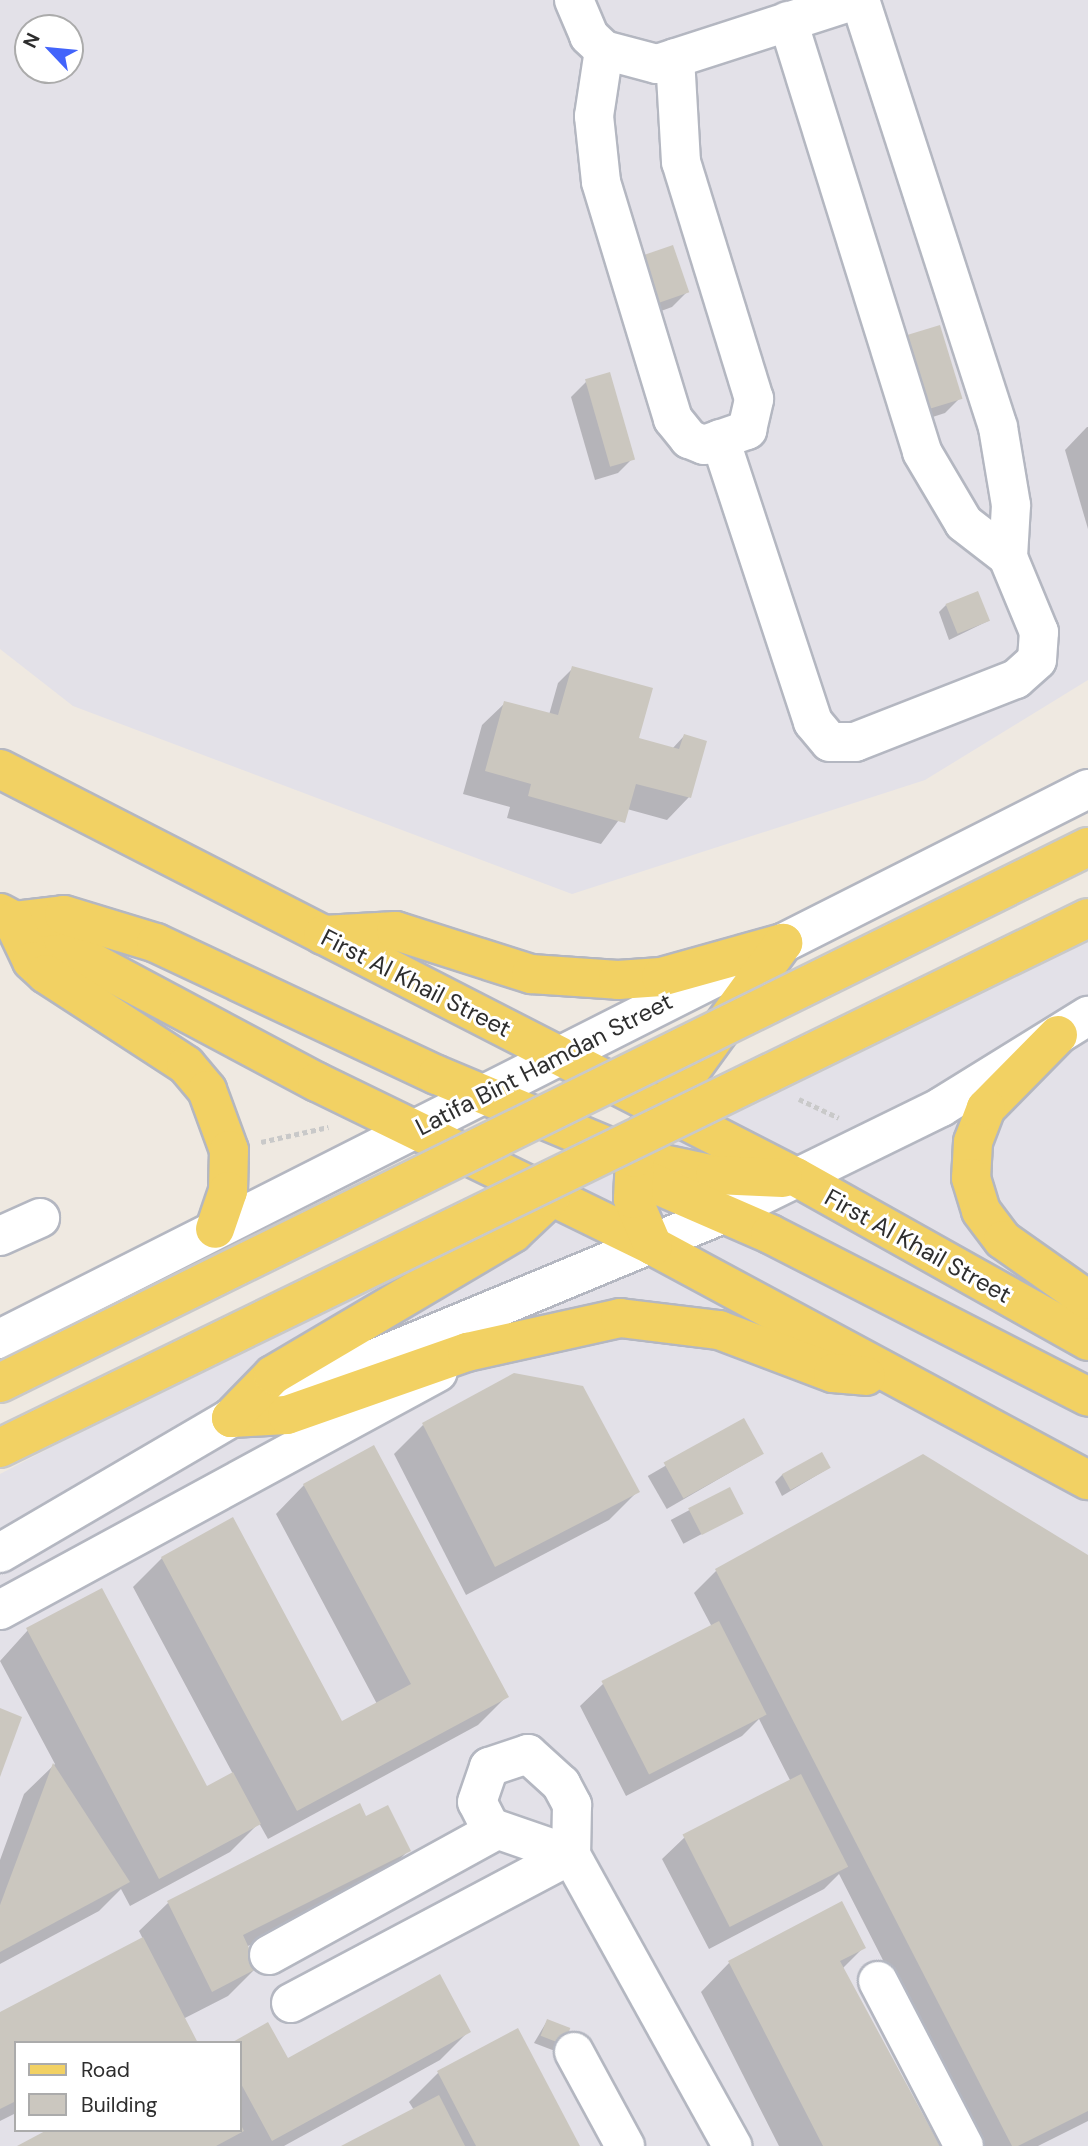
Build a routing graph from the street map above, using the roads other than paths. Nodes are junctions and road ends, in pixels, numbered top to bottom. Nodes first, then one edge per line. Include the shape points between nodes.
1 (574, 0) edge
2 (858, 0) edge
3 (788, 21) junction
4 (604, 50) junction
5 (675, 58) junction
6 (720, 439) junction
7 (1007, 557) junction
8 (0, 769) edge
9 (1088, 789) edge
10 (1088, 847) edge
11 (6, 917) edge
12 (1088, 918) edge
13 (323, 935) junction
14 (783, 943) junction
15 (1073, 1026) edge
16 (562, 1057) junction
17 (483, 1095) junction
18 (661, 1111) junction
19 (412, 1130) junction
20 (575, 1145) junction
21 (634, 1166) junction
22 (796, 1178) junction
23 (550, 1198) junction
24 (723, 1213) junction
25 (40, 1218) dead end
26 (215, 1229) junction
27 (0, 1236) edge
28 (653, 1246) junction
29 (1088, 1300) edge
30 (0, 1339) edge
31 (1088, 1341) edge
32 (467, 1352) junction
33 (885, 1374) junction
34 (0, 1383) edge
35 (1088, 1396) edge
36 (231, 1418) junction
37 (0, 1448) edge
38 (1088, 1480) edge
39 (0, 1553) edge
40 (0, 1610) edge
41 (496, 1830) junction
42 (572, 1855) junction
43 (269, 1955) dead end
44 (878, 1981) dead end
45 (291, 2003) dead end
46 (574, 2052) dead end
47 (728, 2145) edge
48 (625, 2146) edge
49 (964, 2146) edge

1 - 4 street via 589,36
2 - 3 street
2 - 7 street via 998,427 1009,478
3 - 5 street
3 - 7 street via 922,452 964,523
4 - 5 street via 639,64
4 - 6 street via 594,116 601,182 673,419 689,439 704,445
5 - 6 street via 681,162 754,399 747,430
6 - 7 street via 813,722 830,742 855,742 1029,672 1037,660 1039,632
8 - 13 main road, First Al Khail Street
9 - 14 street, Latifa Bint Hamdan Street
10 - 34 main road, Latifa Bint Hamdan Street, bridge
11 - 17 main road via 64,915 120,929
11 - 19 main road
11 - 26 main road via 46,974 186,1065 207,1090 229,1150 228,1191
12 - 37 main road, bridge
13 - 14 main road via 396,931 531,974 618,980 661,977
13 - 16 main road, First Al Khail Street
14 - 16 street, Latifa Bint Hamdan Street
14 - 18 main road
15 - 22 street via 941,1107
15 - 29 main road via 986,1108 972,1142 971,1178 981,1211 1003,1240
16 - 17 street, Latifa Bint Hamdan Street
16 - 18 main road, First Al Khail Street
16 - 20 main road via 578,1109
17 - 19 street, Latifa Bint Hamdan Street
17 - 20 main road
18 - 21 main road
18 - 22 main road, First Al Khail Street
19 - 20 main road
19 - 23 main road
19 - 26 street, Latifa Bint Hamdan Street
20 - 21 main road
20 - 23 main road
21 - 22 main road
21 - 24 main road
21 - 28 main road via 640,1224
22 - 24 street
22 - 31 main road, First Al Khail Street
23 - 28 main road
23 - 36 main road via 467,1265 273,1375
24 - 28 street
24 - 35 main road
25 - 27 street
26 - 30 street, Latifa Bint Hamdan Street
28 - 33 main road
28 - 36 street
32 - 33 main road via 603,1320 681,1321 833,1373
32 - 36 main road via 287,1415
32 - 40 street via 416,1386
33 - 38 main road
36 - 39 street
41 - 42 street
41 - 42 street via 478,1802 483,1777 500,1758 528,1754 551,1770 572,1805
41 - 43 street
42 - 45 street
42 - 47 street
44 - 49 street
46 - 48 street

